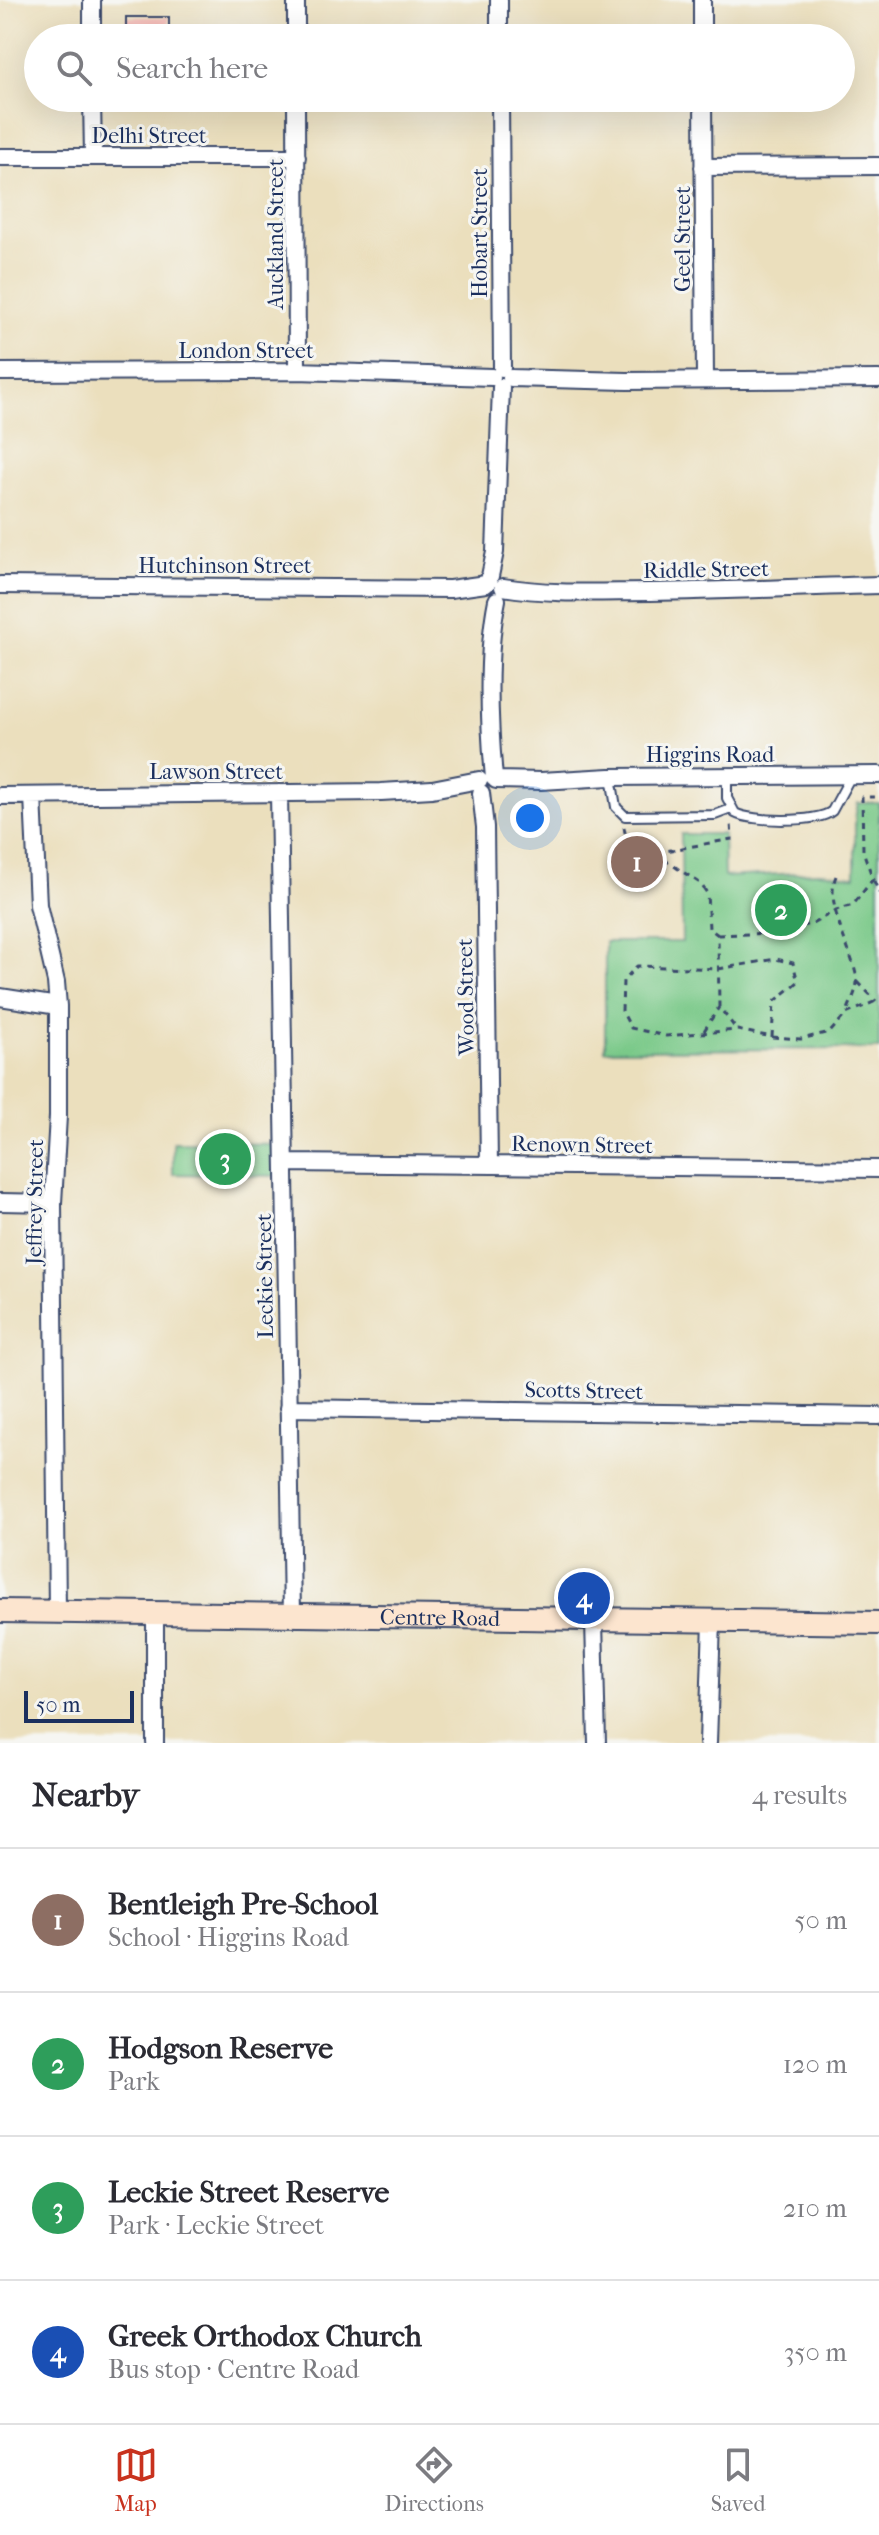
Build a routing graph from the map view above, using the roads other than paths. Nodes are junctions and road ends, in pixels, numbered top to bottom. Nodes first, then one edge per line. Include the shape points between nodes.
1 (92, 0) edge
2 (296, 0) edge
3 (499, 0) edge
4 (702, 0) edge
5 (92, 24) edge
6 (296, 24) edge
7 (499, 24) edge
8 (702, 24) edge
9 (92, 112) edge
10 (296, 112) edge
11 (500, 112) edge
12 (703, 112) edge
13 (93, 156) junction
14 (0, 157) edge
15 (297, 157) junction
16 (879, 166) edge
17 (703, 167) junction
18 (297, 371) junction
19 (0, 372) edge
20 (501, 377) junction
21 (879, 379) edge
22 (705, 380) junction
23 (0, 585) edge
24 (879, 585) edge
25 (493, 590) junction
26 (727, 775) junction
27 (852, 775) junction
28 (879, 775) edge
29 (610, 777) junction
30 (488, 785) junction
31 (279, 793) junction
32 (0, 796) edge
33 (33, 796) junction
34 (731, 809) junction
35 (0, 997) edge
36 (58, 1006) junction
37 (285, 1163) junction
38 (489, 1165) junction
39 (879, 1169) edge
40 (0, 1202) edge
41 (53, 1203) junction
42 (288, 1408) junction
43 (879, 1416) edge
44 (0, 1611) edge
45 (57, 1612) junction
46 (155, 1613) junction
47 (292, 1615) junction
48 (594, 1620) junction
49 (712, 1621) junction
50 (879, 1623) edge
51 (155, 1743) edge
52 (597, 1743) edge
53 (708, 1743) edge

1 - 5 street
2 - 6 street
3 - 7 street
4 - 8 street
9 - 13 street
10 - 15 street, Auckland Street
11 - 20 street, Hobart Street
12 - 17 street, Geel Street
13 - 14 street, Delhi Street
13 - 15 street, Delhi Street
15 - 18 street, Auckland Street
16 - 17 street
17 - 22 street, Geel Street
18 - 19 street, London Street
18 - 20 street, London Street
20 - 22 street, London Street
20 - 25 street, Hobart Street
21 - 22 street, London Street
23 - 25 street, Hutchinson Street
24 - 25 street, Riddle Street via 738,591
25 - 30 street, Hobart Street
26 - 27 street, Higgins Road
26 - 29 street, Higgins Road
26 - 34 lane
27 - 28 street, Higgins Road
27 - 34 lane via 832,811 820,818 748,818
29 - 30 street, Higgins Road
29 - 34 lane via 621,815 715,815
30 - 31 street, Lawson Street
30 - 38 street, Wood Street
31 - 33 street, Lawson Street
31 - 37 street, Leckie Street
32 - 33 street, Lawson Street
33 - 36 street, Jeffrey Street via 38,905
35 - 36 street
36 - 41 street, Jeffrey Street
37 - 38 street, Renown Street
37 - 42 street, Leckie Street
38 - 39 street, Renown Street
40 - 41 street
41 - 45 street, Jeffrey Street
42 - 43 street, Scotts Street
42 - 47 street, Leckie Street
44 - 45 main road, Centre Road
45 - 46 main road, Centre Road
46 - 47 main road, Centre Road
46 - 51 street
47 - 48 main road, Centre Road
48 - 49 main road, Centre Road
48 - 52 street
49 - 50 main road, Centre Road
49 - 53 street

